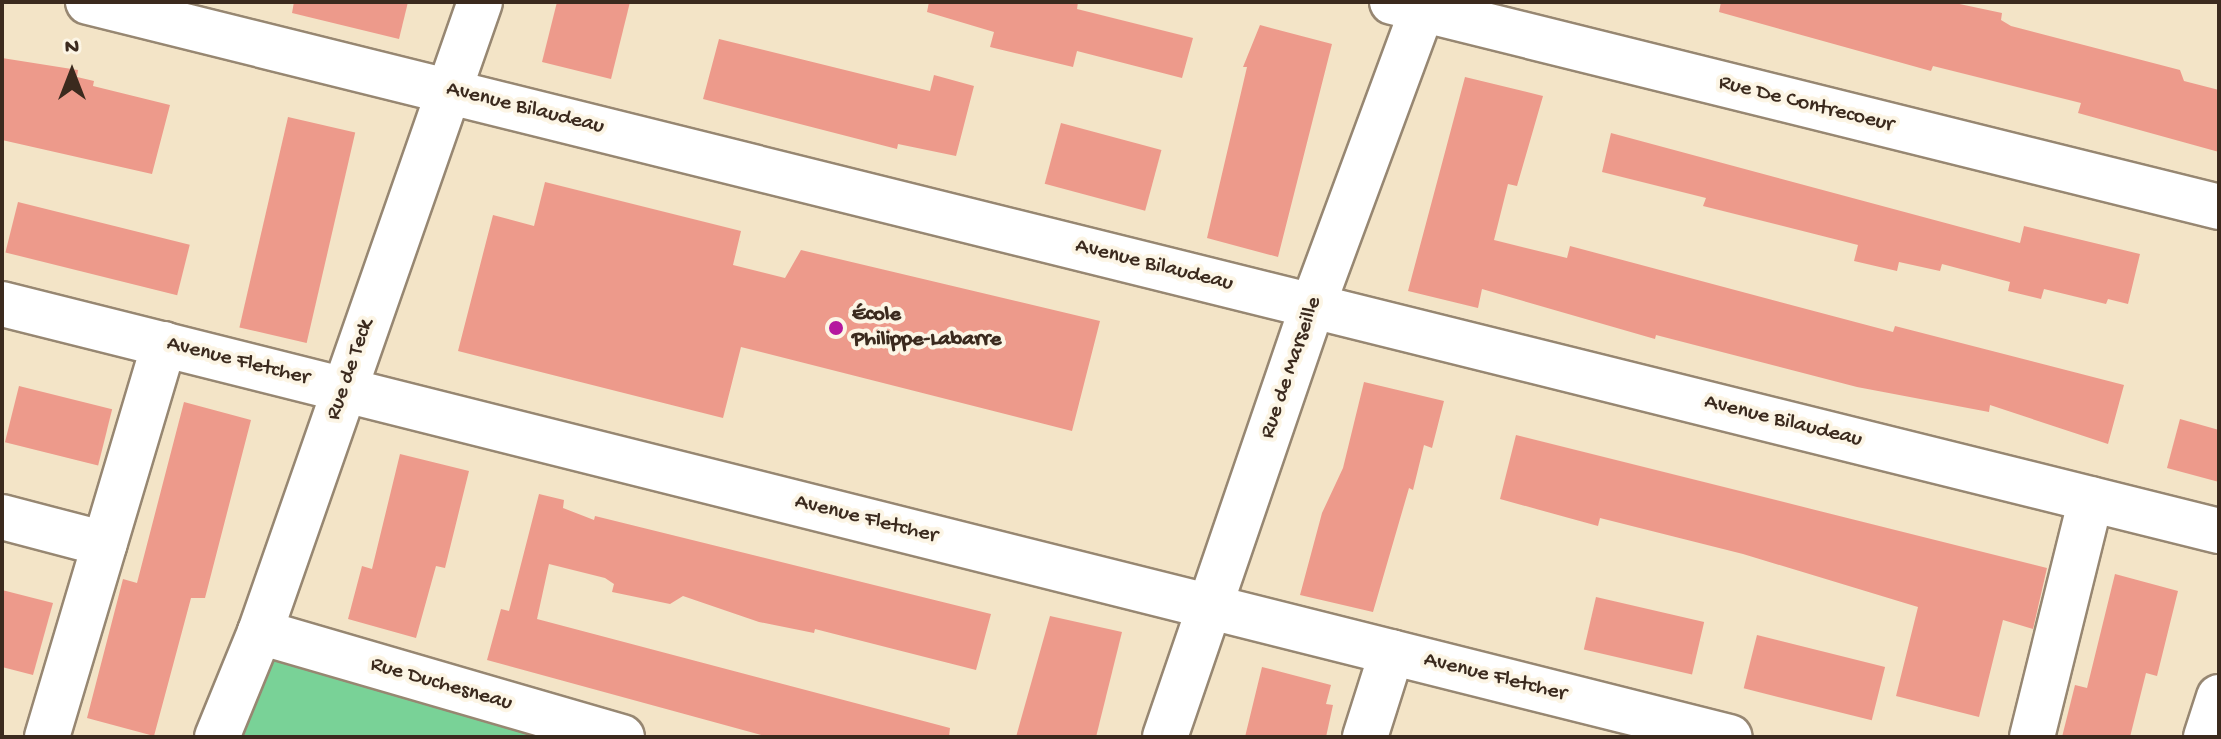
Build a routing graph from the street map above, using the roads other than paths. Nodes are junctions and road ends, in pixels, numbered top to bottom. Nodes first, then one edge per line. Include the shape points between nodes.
1 (88, 2) edge
2 (480, 2) edge
3 (1413, 5) edge
4 (449, 90) junction
5 (2219, 207) edge
6 (2, 304) edge
7 (1313, 305) junction
8 (164, 344) junction
9 (345, 388) junction
10 (2091, 499) junction
11 (2, 517) edge
12 (2219, 531) edge
13 (105, 544) junction
14 (1210, 606) junction
15 (260, 632) junction
16 (1392, 652) junction
17 (2219, 697) edge
18 (47, 737) edge
19 (217, 737) edge
20 (622, 737) edge
21 (1165, 737) edge
22 (1365, 737) edge
23 (1730, 737) edge
24 (2032, 737) edge
25 (2206, 737) edge

1 - 4 street, Avenue Bilaudeau
2 - 4 street, Rue de Teck
3 - 5 street, Rue De Contrecoeur
3 - 7 street, Rue de Marseille
4 - 7 street, Avenue Bilaudeau
4 - 9 street, Rue de Teck
6 - 8 street, Avenue Fletcher
7 - 10 street, Avenue Bilaudeau
7 - 14 street, Rue de Marseille
8 - 9 street, Avenue Fletcher
8 - 13 street
9 - 14 street, Avenue Fletcher
9 - 15 street, Rue de Teck
10 - 12 street, Avenue Bilaudeau
10 - 24 street
11 - 13 street
13 - 18 street
14 - 16 street, Avenue Fletcher
14 - 21 street, Rue de Marseille
15 - 19 street, Rue de Teck
15 - 20 street, Rue Duchesneau
16 - 22 street
16 - 23 street, Avenue Fletcher
17 - 25 street

